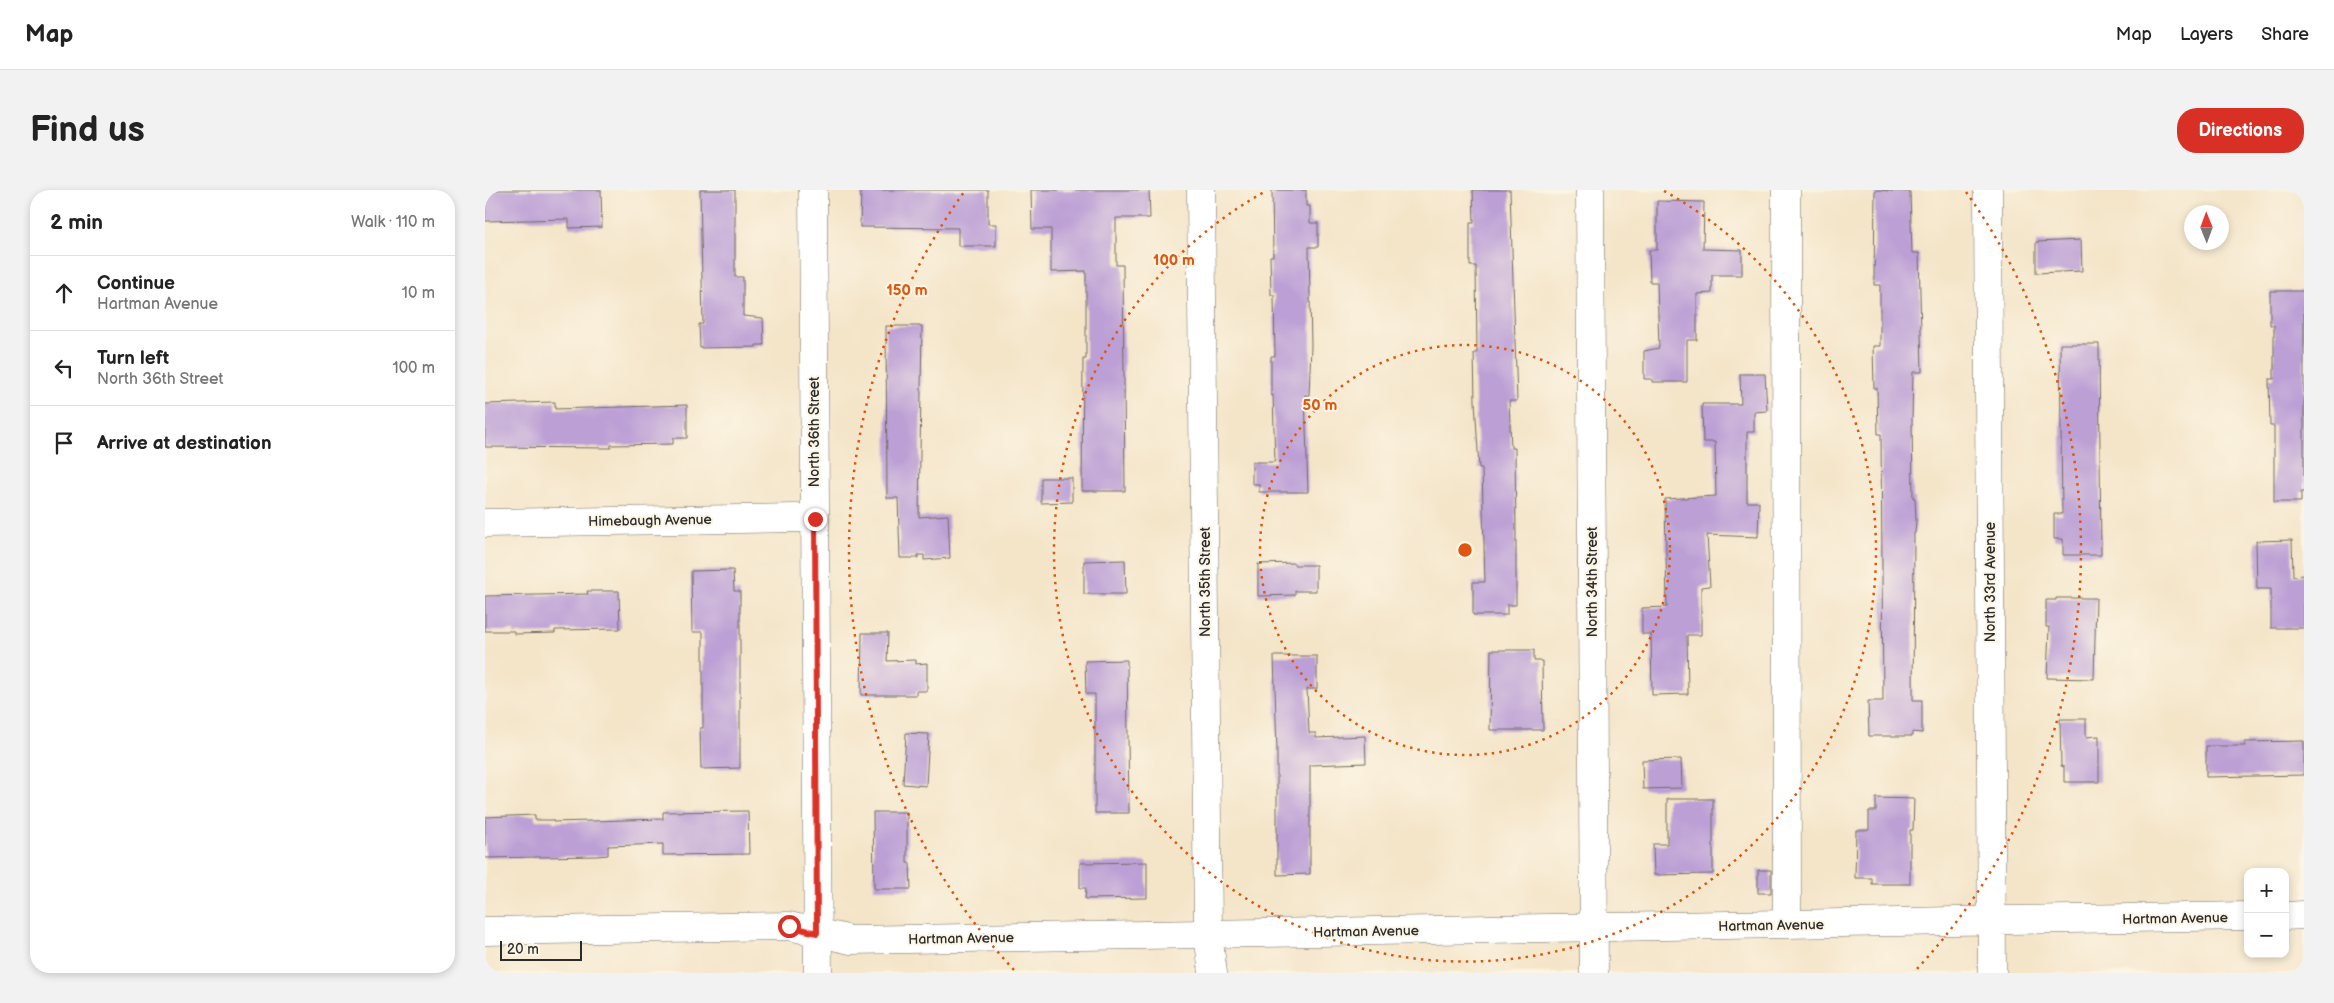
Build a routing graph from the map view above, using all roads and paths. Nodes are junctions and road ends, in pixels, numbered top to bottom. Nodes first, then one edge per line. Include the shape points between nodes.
1 (813, 190) edge
2 (1201, 190) edge
3 (1590, 190) edge
4 (1786, 190) edge
5 (1988, 190) edge
6 (815, 519) junction
7 (485, 523) edge
8 (2244, 916) edge
9 (2289, 916) edge
10 (2304, 916) edge
11 (1991, 921) junction
12 (1787, 924) junction
13 (1593, 927) junction
14 (485, 931) edge
15 (817, 933) junction
16 (1208, 934) junction
17 (818, 973) edge
18 (1213, 973) edge
19 (1594, 973) edge
20 (1992, 973) edge

1 - 6 street, North 36th Street
2 - 16 street, North 35th Street
3 - 13 street, North 34th Street
4 - 12 street
5 - 11 street, North 33rd Avenue
6 - 7 street, Himebaugh Avenue
6 - 15 street, North 36th Street
8 - 11 street, Hartman Avenue
9 - 10 street
11 - 12 street, Hartman Avenue
11 - 20 street, North 33rd Avenue
12 - 13 street, Hartman Avenue
13 - 16 street, Hartman Avenue
13 - 19 street, North 34th Street
14 - 15 street, Hartman Avenue via 789,926
15 - 16 street, Hartman Avenue via 851,940
15 - 17 street, North 36th Street
16 - 18 street, North 35th Street

